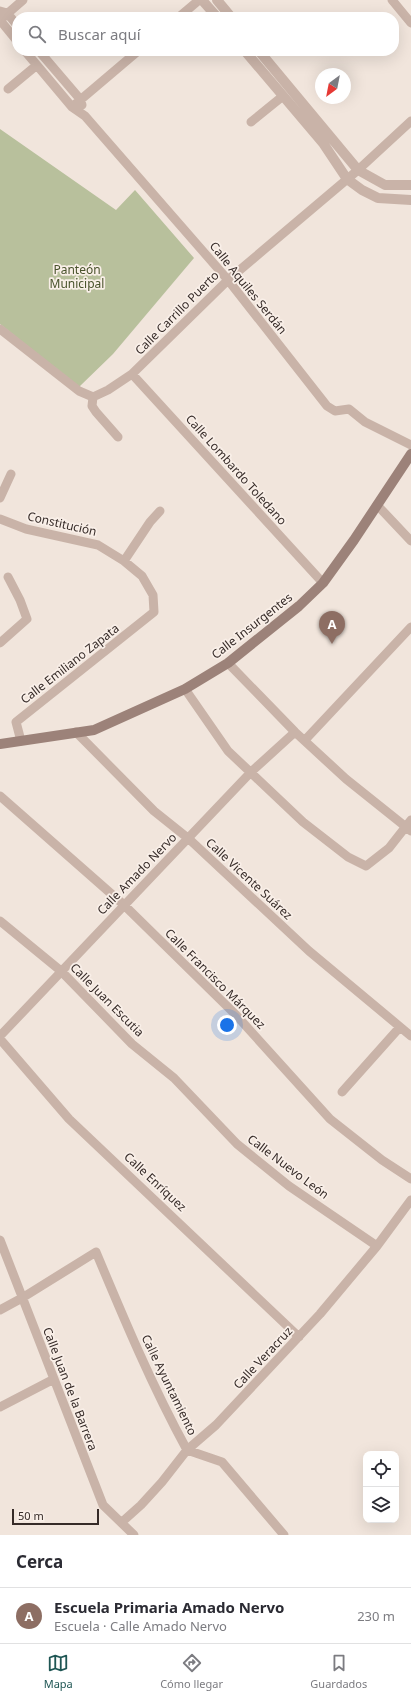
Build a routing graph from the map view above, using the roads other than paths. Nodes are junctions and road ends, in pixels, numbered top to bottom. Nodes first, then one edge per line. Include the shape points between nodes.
1 (23, 0) edge
2 (201, 0) edge
3 (217, 0) edge
4 (392, 0) edge
5 (3, 12) edge
6 (185, 12) edge
7 (212, 12) edge
8 (227, 12) edge
9 (410, 18) edge
10 (0, 20) edge
11 (12, 20) edge
12 (12, 35) edge
13 (30, 56) edge
14 (43, 56) edge
15 (132, 56) edge
16 (249, 56) edge
17 (263, 56) edge
18 (37, 65) junction
19 (8, 89) dead end
20 (284, 96) junction
21 (80, 99) junction
22 (72, 108) junction
23 (84, 116) junction
24 (411, 121) edge
25 (252, 122) dead end
26 (358, 170) junction
27 (347, 179) junction
28 (411, 185) edge
29 (411, 200) edge
30 (228, 280) junction
31 (0, 329) edge
32 (132, 374) junction
33 (93, 397) junction
34 (118, 438) dead end
35 (411, 445) edge
36 (411, 454) edge
37 (11, 474) dead end
38 (0, 498) edge
39 (378, 505) junction
40 (160, 511) dead end
41 (0, 519) edge
42 (411, 541) edge
43 (124, 561) junction
44 (8, 577) dead end
45 (323, 582) junction
46 (154, 612) joint
47 (411, 627) edge
48 (0, 643) edge
49 (228, 663) junction
50 (185, 689) junction
51 (76, 732) junction
52 (295, 732) junction
53 (305, 740) junction
54 (21, 741) junction
55 (0, 744) edge
56 (251, 772) junction
57 (0, 796) edge
58 (409, 826) edge
59 (188, 839) junction
60 (124, 904) junction
61 (0, 921) edge
62 (62, 971) junction
63 (400, 1027) junction
64 (411, 1036) edge
65 (0, 1038) edge
66 (342, 1092) dead end
67 (194, 1098) joint
68 (411, 1179) edge
69 (411, 1200) edge
70 (0, 1240) edge
71 (377, 1246) junction
72 (22, 1298) junction
73 (0, 1310) edge
74 (299, 1337) junction
75 (54, 1379) junction
76 (0, 1408) edge
77 (187, 1450) junction
78 (122, 1522) junction
79 (134, 1535) edge
80 (284, 1535) edge

1 - 5 street
2 - 6 street
2 - 7 street
3 - 8 street
4 - 9 street
5 - 10 street
5 - 11 street
10 - 12 street
13 - 18 street, Calle Aquiles Serdán
14 - 21 street, Calle Aquiles Serdán
15 - 21 street
16 - 20 street
17 - 26 street
18 - 19 street
18 - 22 street, Calle Aquiles Serdán
20 - 25 street
20 - 27 street via 323,143
21 - 22 street
21 - 23 street, Calle Aquiles Serdán
22 - 23 street, Calle Aquiles Serdán
23 - 30 street, Calle Aquiles Serdán
24 - 26 street, Calle Carrillo Puerto
26 - 27 street, Calle Carrillo Puerto
26 - 28 street via 385,185
27 - 29 street via 378,198
27 - 30 street, Calle Carrillo Puerto
30 - 32 street, Calle Carrillo Puerto
30 - 35 street, Calle Aquiles Serdán via 327,406 335,411 349,409 365,422
31 - 33 street via 79,391
32 - 33 street, Calle Carrillo Puerto
32 - 45 street, Calle Lombardo Toledano
33 - 34 street via 92,406
36 - 39 main road, Calle Insurgentes
37 - 38 street
39 - 42 street
39 - 45 main road, Calle Insurgentes
40 - 43 street
41 - 43 street, Constitución via 26,529 98,545
43 - 46 street, Constitución via 142,576 153,595
44 - 48 street via 27,619
45 - 49 main road, Calle Insurgentes via 299,606
46 - 54 street, Calle Emiliano Zapata via 16,722
47 - 53 street
49 - 50 main road, Calle Insurgentes
49 - 52 street
50 - 51 main road, Calle Insurgentes via 94,730
50 - 56 street via 228,751
51 - 54 main road, Calle Insurgentes
51 - 59 street, Calle Vicente Suárez via 154,812
52 - 53 street
52 - 56 street, Calle Amado Nervo
53 - 58 street via 346,779
54 - 55 main road, Calle Insurgentes
56 - 58 street via 302,822 348,857 366,866 389,848
56 - 59 street, Calle Amado Nervo
57 - 60 street, Calle Francisco Márquez
59 - 60 street, Calle Amado Nervo
59 - 63 street, Calle Vicente Suárez via 309,951
60 - 62 street, Calle Amado Nervo
60 - 68 street, Calle Francisco Márquez via 236,1015 330,1119
61 - 62 street, Calle Juan Escutia
62 - 65 street, Calle Amado Nervo
62 - 67 street, Calle Juan Escutia via 132,1044
63 - 64 street, Calle Vicente Suárez
63 - 66 street
65 - 74 street, Calle Enríquez via 69,1119
67 - 71 street, Calle Nuevo León via 243,1149 289,1186
69 - 71 street, Calle Veracruz
70 - 72 street, Calle Juan de la Barrera
71 - 74 street, Calle Veracruz
72 - 73 street
72 - 75 street, Calle Juan de la Barrera
72 - 77 street, Calle Ayuntamiento via 96,1252 163,1406
74 - 77 street, Calle Veracruz via 216,1425
75 - 76 street
75 - 78 street, Calle Juan de la Barrera via 103,1506
77 - 78 street, Calle Veracruz via 162,1482
77 - 80 street, Calle Ayuntamiento via 222,1462
78 - 79 street, Calle Juan de la Barrera

